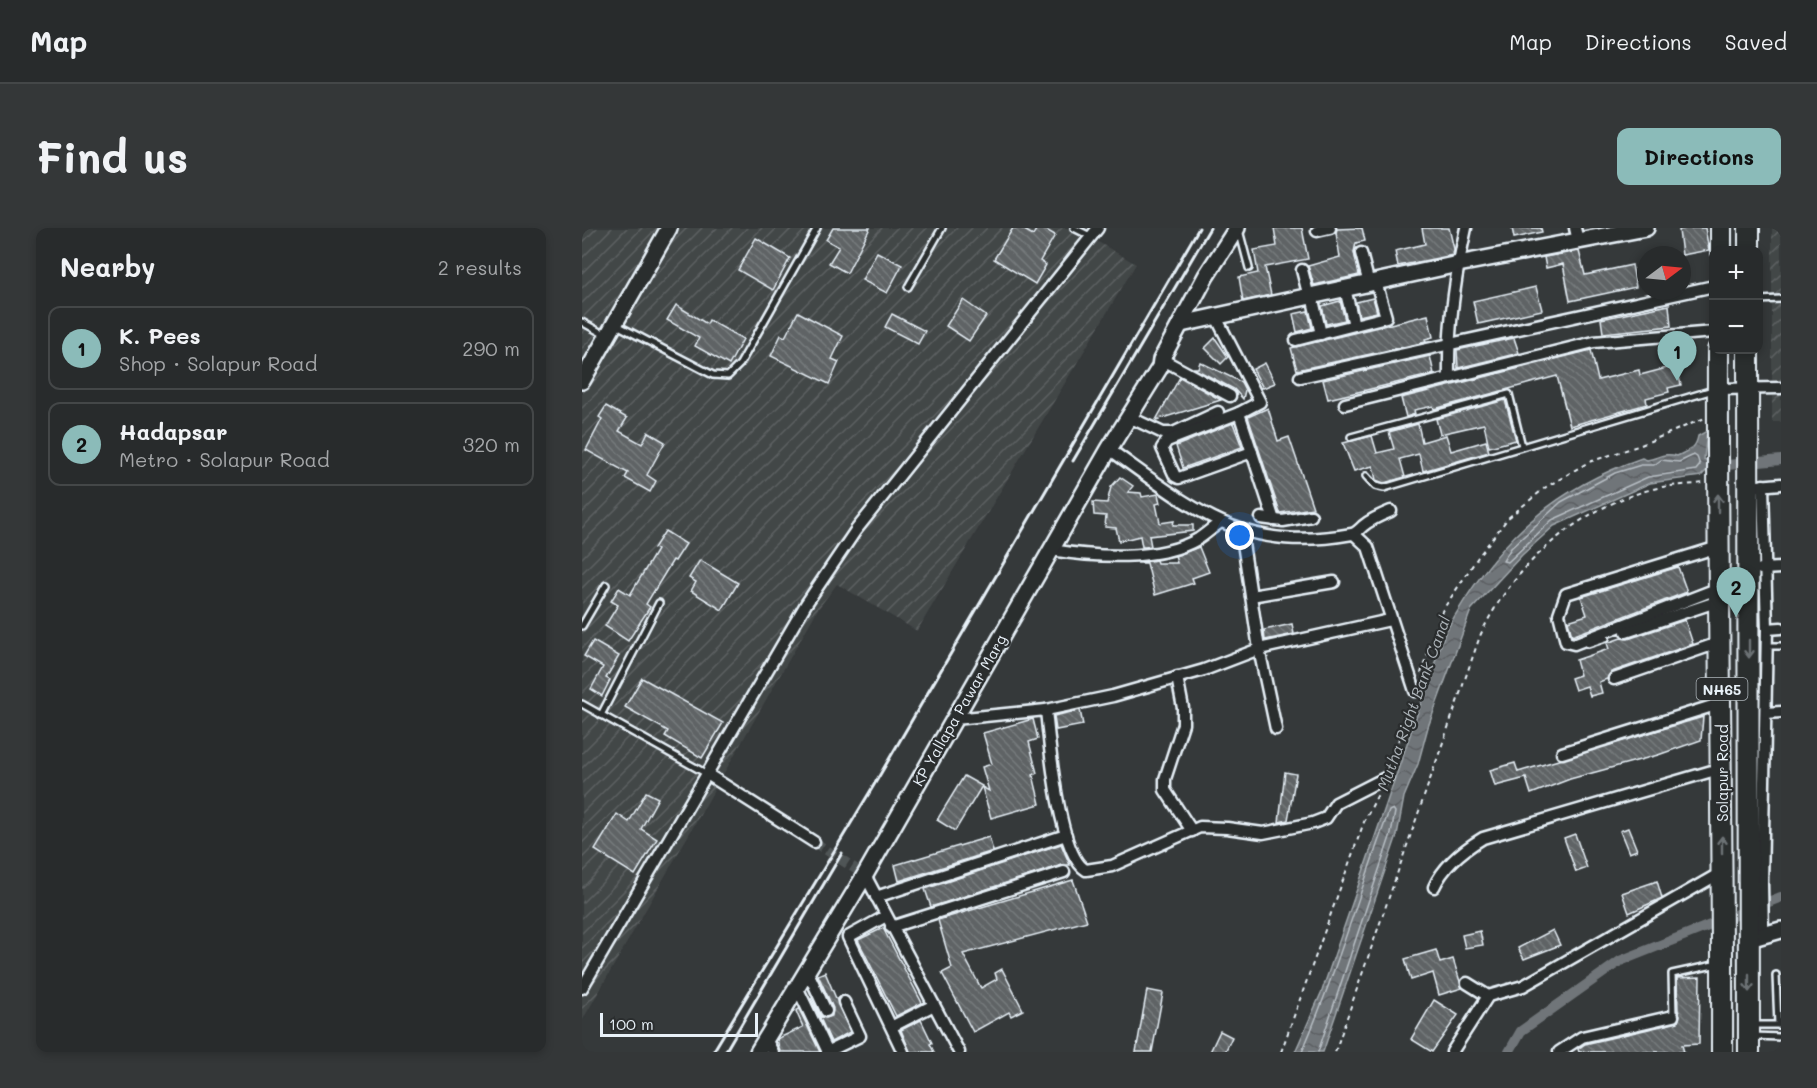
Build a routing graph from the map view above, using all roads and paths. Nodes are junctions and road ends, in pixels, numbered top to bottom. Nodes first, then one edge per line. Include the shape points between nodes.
1 (669, 228) edge
2 (817, 228) edge
3 (942, 228) edge
4 (1074, 228) edge
5 (1238, 228) edge
6 (1330, 228) edge
7 (1466, 228) edge
8 (1646, 228) edge
9 (1721, 228) edge
10 (1749, 228) edge
11 (1317, 231) dead end
12 (1094, 232) edge
13 (1606, 232) edge
14 (1576, 235) edge
15 (1721, 246) edge
16 (1749, 246) edge
17 (1361, 253) dead end
18 (1458, 264) junction
19 (1249, 268) dead end
20 (1302, 270) dead end
21 (1373, 283) junction
22 (908, 287) dead end
23 (1709, 287) edge
24 (1345, 289) junction
25 (1310, 297) junction
26 (1781, 299) edge
27 (1763, 300) edge
28 (1216, 317) junction
29 (582, 322) edge
30 (1185, 324) junction
31 (1354, 325) junction
32 (611, 330) junction
33 (1709, 332) edge
34 (1321, 334) junction
35 (1296, 340) dead end
36 (1448, 343) junction
37 (1718, 354) edge
38 (1748, 354) edge
39 (1163, 364) junction
40 (1449, 376) junction
41 (1299, 377) dead end
42 (582, 381) edge
43 (1781, 388) edge
44 (1718, 389) junction
45 (1748, 389) junction
46 (1230, 396) dead end
47 (1345, 404) dead end
48 (1218, 412) dead end
49 (1239, 413) junction
50 (1129, 417) junction
51 (1718, 417) junction
52 (1351, 437) dead end
53 (1522, 446) junction
54 (1109, 449) junction
55 (1252, 452) junction
56 (1366, 476) dead end
57 (1718, 478) junction
58 (1753, 481) junction
59 (1781, 484) edge
60 (1391, 511) dead end
61 (1311, 516) dead end
62 (1261, 518) dead end
63 (1274, 520) junction
64 (1221, 522) junction
65 (1241, 530) junction
66 (1354, 534) junction
67 (1718, 547) junction
68 (1051, 550) junction
69 (1781, 568) edge
70 (1757, 569) junction
71 (1334, 582) dead end
72 (606, 585) dead end
73 (1719, 595) junction
74 (1251, 596) junction
75 (659, 603) dead end
76 (1390, 620) junction
77 (582, 626) edge
78 (1781, 628) edge
79 (1767, 629) junction
80 (1606, 638) joint
81 (1721, 642) junction
82 (1587, 644) dead end
83 (1766, 646) junction
84 (1781, 646) edge
85 (1259, 649) junction
86 (1177, 677) junction
87 (1614, 679) dead end
88 (1414, 690) junction
89 (1722, 703) junction
90 (582, 704) edge
91 (1046, 710) junction
92 (1781, 712) edge
93 (1767, 713) junction
94 (601, 715) junction
95 (955, 718) junction
96 (1276, 729) dead end
97 (1562, 753) dead end
98 (1722, 768) junction
99 (707, 774) junction
100 (1387, 777) junction
101 (1192, 831) junction
102 (1066, 835) junction
103 (814, 842) tunnel mouth
104 (1064, 872) dead end
105 (1722, 872) junction
106 (865, 875) junction
107 (1434, 887) dead end
108 (1755, 889) junction
109 (876, 897) junction
110 (886, 916) junction
111 (891, 927) junction
112 (1781, 930) edge
113 (1756, 931) junction
114 (1722, 964) junction
115 (807, 970) junction
116 (1776, 975) dead end
117 (1467, 983) dead end
118 (797, 987) junction
119 (582, 988) edge
120 (1488, 996) junction
121 (843, 1002) dead end
122 (934, 1005) junction
123 (826, 1011) dead end
124 (1673, 1016) joint
125 (1780, 1025) edge
126 (893, 1026) junction
127 (1781, 1037) edge
128 (1749, 1038) edge
129 (766, 1048) edge
130 (827, 1052) edge
131 (903, 1052) edge
132 (959, 1052) edge
133 (1281, 1052) edge
134 (1335, 1052) edge
135 (1452, 1052) edge
136 (1559, 1052) edge
137 (1722, 1052) edge

1 - 32 street
2 - 32 lane via 740,364 728,376 713,375
3 - 22 lane
4 - 12 lane
5 - 19 lane
5 - 30 street, KP Yallapa Pawar Marg
6 - 11 street
7 - 18 street
8 - 13 street
9 - 15 highway
10 - 16 highway
12 - 99 street via 856,530 806,603
13 - 14 street
14 - 18 street
17 - 21 street
18 - 21 street
18 - 36 street
20 - 25 street
21 - 24 street
21 - 31 street via 1386,317
23 - 36 street
24 - 25 street
24 - 31 street
25 - 28 street
25 - 34 street
26 - 27 lane
28 - 30 street
28 - 49 street via 1260,402
29 - 32 lane
30 - 39 street, KP Yallapa Pawar Marg via 1161,360
31 - 34 street
32 - 42 street
33 - 40 street via 1594,342
34 - 35 street
36 - 40 street
36 - 41 street
37 - 44 highway, Solapur Road / NH65
38 - 45 highway, Solapur Road / NH65
39 - 46 street
39 - 50 street, KP Yallapa Pawar Marg
40 - 47 street
43 - 45 street
44 - 45 street
44 - 51 highway, Solapur Road / NH65
44 - 53 lane
45 - 58 highway, Solapur Road / NH65
48 - 50 street via 1173,433 1163,433
49 - 55 street
49 - 55 street via 1167,441 1162,448 1179,478
50 - 54 street, KP Yallapa Pawar Marg
51 - 57 highway, Solapur Road / NH65
51 - 88 path via 1589,462 1545,487 1508,518 1442,611
52 - 53 lane via 1509,394
53 - 56 lane via 1384,488 1375,486
54 - 64 street via 1182,501
54 - 68 street, KP Yallapa Pawar Marg
55 - 63 street
67 -> 57 highway, Solapur Road / NH65
57 - 134 path via 1663,487 1595,513 1537,555 1491,611
58 - 59 street
58 - 70 highway, Solapur Road / NH65
60 - 66 street
61 - 63 street
62 - 63 street
64 - 65 street
64 - 68 street via 1197,540 1154,553 1085,556
65 - 66 street via 1261,537 1306,540
65 - 74 street
66 - 76 street via 1368,547
67 - 73 highway, Solapur Road / NH65
67 - 73 street via 1566,594 1558,614 1566,642 1574,644
68 - 95 street, KP Yallapa Pawar Marg
69 - 70 street
70 - 79 street
70 -> 108 highway, Solapur Road / NH65
71 - 74 street
72 - 77 lane
73 - 80 street
73 - 81 highway, Solapur Road / NH65
74 - 85 street
75 - 94 lane
76 - 85 street
76 - 88 street
78 - 79 street
79 - 83 street
80 - 82 lane
81 - 87 street
81 - 89 highway, Solapur Road / NH65
83 - 84 lane
83 - 93 street
85 - 86 street
85 - 96 street
86 - 91 street
86 - 101 street via 1183,724 1165,790
88 - 100 path
89 - 97 street
89 - 98 highway, Solapur Road / NH65
90 - 94 lane
91 - 95 street
91 - 102 street
92 - 93 street
93 - 108 street
94 - 99 lane
95 - 106 street, KP Yallapa Pawar Marg
105 -> 98 highway, Solapur Road / NH65
98 - 107 street via 1483,838 1466,849 1440,875
99 - 103 street
99 - 119 street
100 - 101 street via 1336,803 1326,818 1313,823 1263,833 1200,827
100 - 133 path via 1364,822
101 - 102 street via 1112,866 1090,871 1077,864
102 - 109 street
104 - 111 street
105 - 114 highway, Solapur Road / NH65
105 - 120 street via 1523,986
106 - 109 street
106 - 115 street, KP Yallapa Pawar Marg
108 - 113 highway, Solapur Road / NH65
109 - 110 street
110 - 111 street
110 - 126 street via 848,937
111 - 122 street
112 - 113 street
113 -> 128 highway, Solapur Road / NH65
114 - 124 lane via 1672,974
114 - 137 highway, Solapur Road / NH65
115 - 118 street, KP Yallapa Pawar Marg
115 - 123 street
116 - 125 lane
117 - 120 street
118 - 129 street, KP Yallapa Pawar Marg
118 - 130 street
120 - 135 street
121 - 130 street via 860,1036
122 - 126 street
122 - 132 street
124 - 136 street via 1582,1037
125 - 128 lane
126 - 131 street
127 - 128 lane

